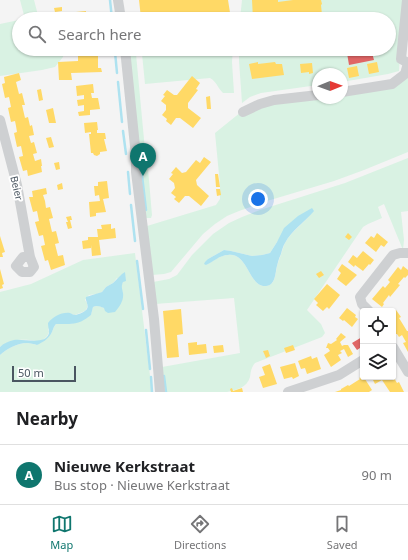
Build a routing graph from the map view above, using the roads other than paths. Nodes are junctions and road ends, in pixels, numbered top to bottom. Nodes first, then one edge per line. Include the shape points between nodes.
1 (118, 0) edge
2 (407, 0) edge
3 (120, 12) edge
4 (125, 56) edge
5 (408, 63) edge
6 (348, 91) edge
7 (312, 96) edge
8 (243, 112) dead end
9 (0, 120) edge
10 (408, 253) edge
11 (30, 257) dead end
12 (366, 308) edge
13 (396, 352) edge
14 (360, 362) edge
15 (408, 372) edge
16 (160, 392) edge
17 (288, 392) edge

1 - 3 street
2 - 5 street via 401,60
4 - 16 street
5 - 6 street via 405,74 392,84
7 - 8 street via 274,100
9 - 11 street, Beier via 20,198
10 - 12 street via 393,255 360,297
13 - 15 street
14 - 17 street via 339,375

